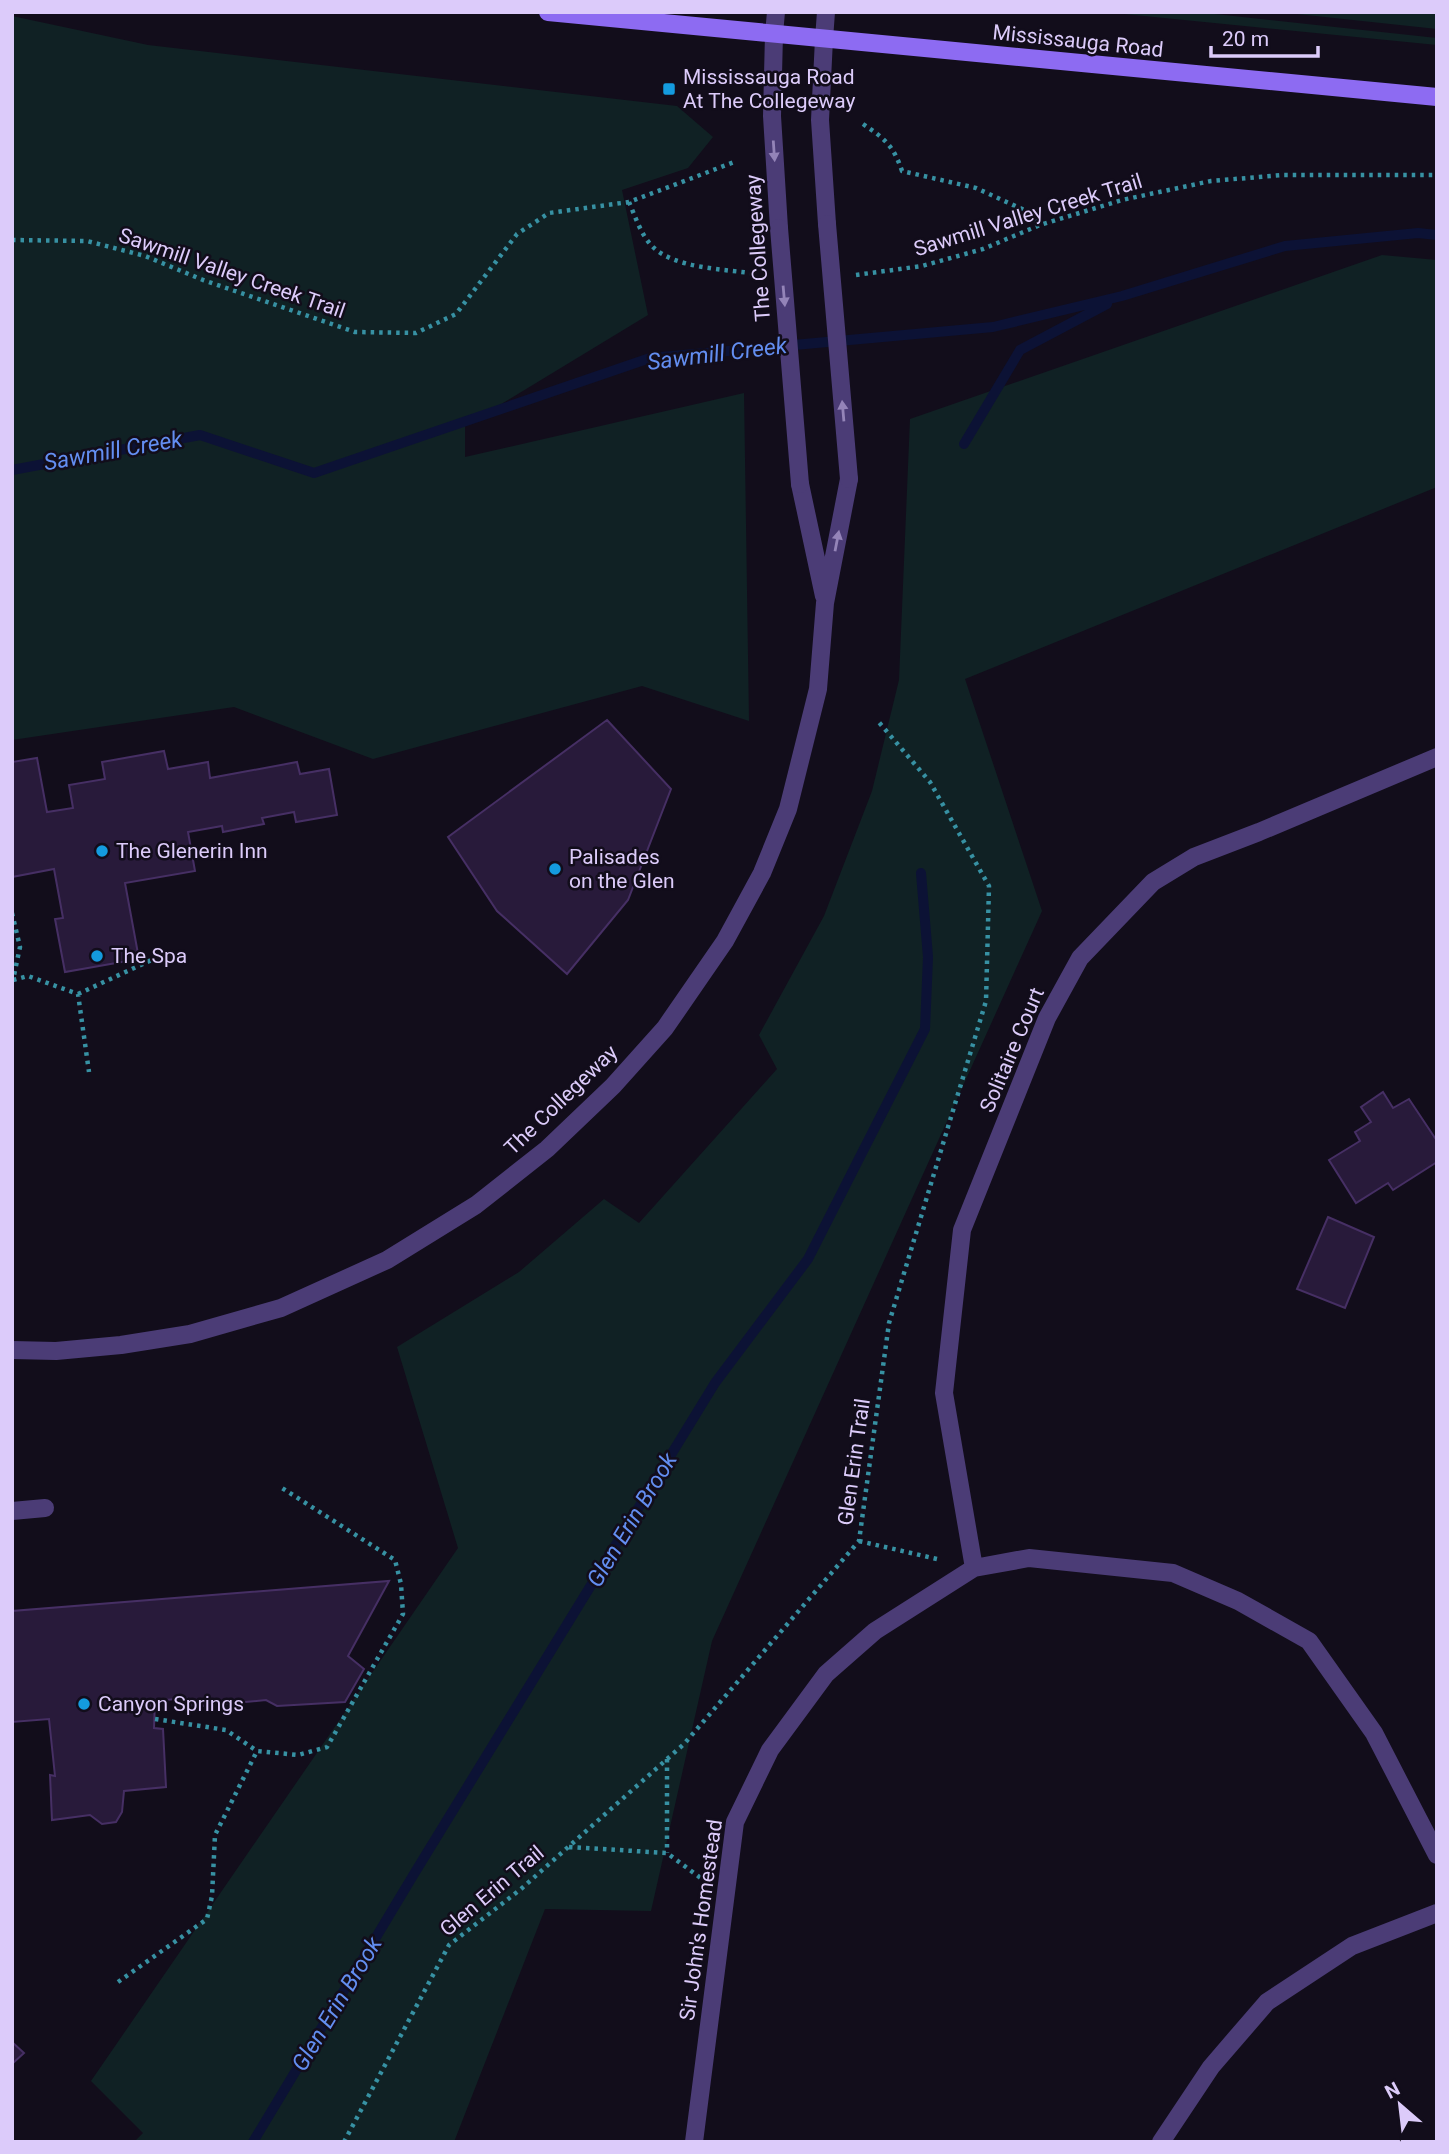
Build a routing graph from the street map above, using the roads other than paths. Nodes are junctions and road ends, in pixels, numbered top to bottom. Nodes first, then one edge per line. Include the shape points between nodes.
1 (548, 12) edge
2 (776, 12) edge
3 (826, 12) edge
4 (774, 34) junction
5 (824, 38) junction
6 (1437, 97) edge
7 (825, 603) junction
8 (1437, 757) edge
9 (12, 1350) edge
10 (45, 1508) dead end
11 (12, 1511) edge
12 (974, 1568) junction
13 (1437, 1855) edge
14 (1437, 1913) edge
15 (694, 2142) edge
16 (1161, 2142) edge

1 - 4 main road, Mississauga Road
2 - 4 street, The Collegeway
3 - 5 street, The Collegeway
4 - 5 main road, Mississauga Road
4 -> 7 street, The Collegeway, bridge via 772,116 800,484
5 - 6 main road, Mississauga Road
7 -> 5 street, The Collegeway, bridge via 849,479 820,120
7 - 9 street, The Collegeway via 818,689 809,728 788,809 762,873 726,941 665,1028 547,1149 476,1205 387,1259 281,1308 190,1334 121,1345
8 - 12 street, Solitaire Court via 1194,857 1153,882 1080,958 1047,1018 962,1230 944,1393
10 - 11 street
12 - 13 street, Sir John's Homestead via 1029,1558 1173,1573 1238,1601 1309,1641 1374,1733
12 - 15 street, Sir John's Homestead via 875,1631 826,1674 770,1750 735,1822
14 - 16 street via 1352,1946 1267,2002 1211,2067

